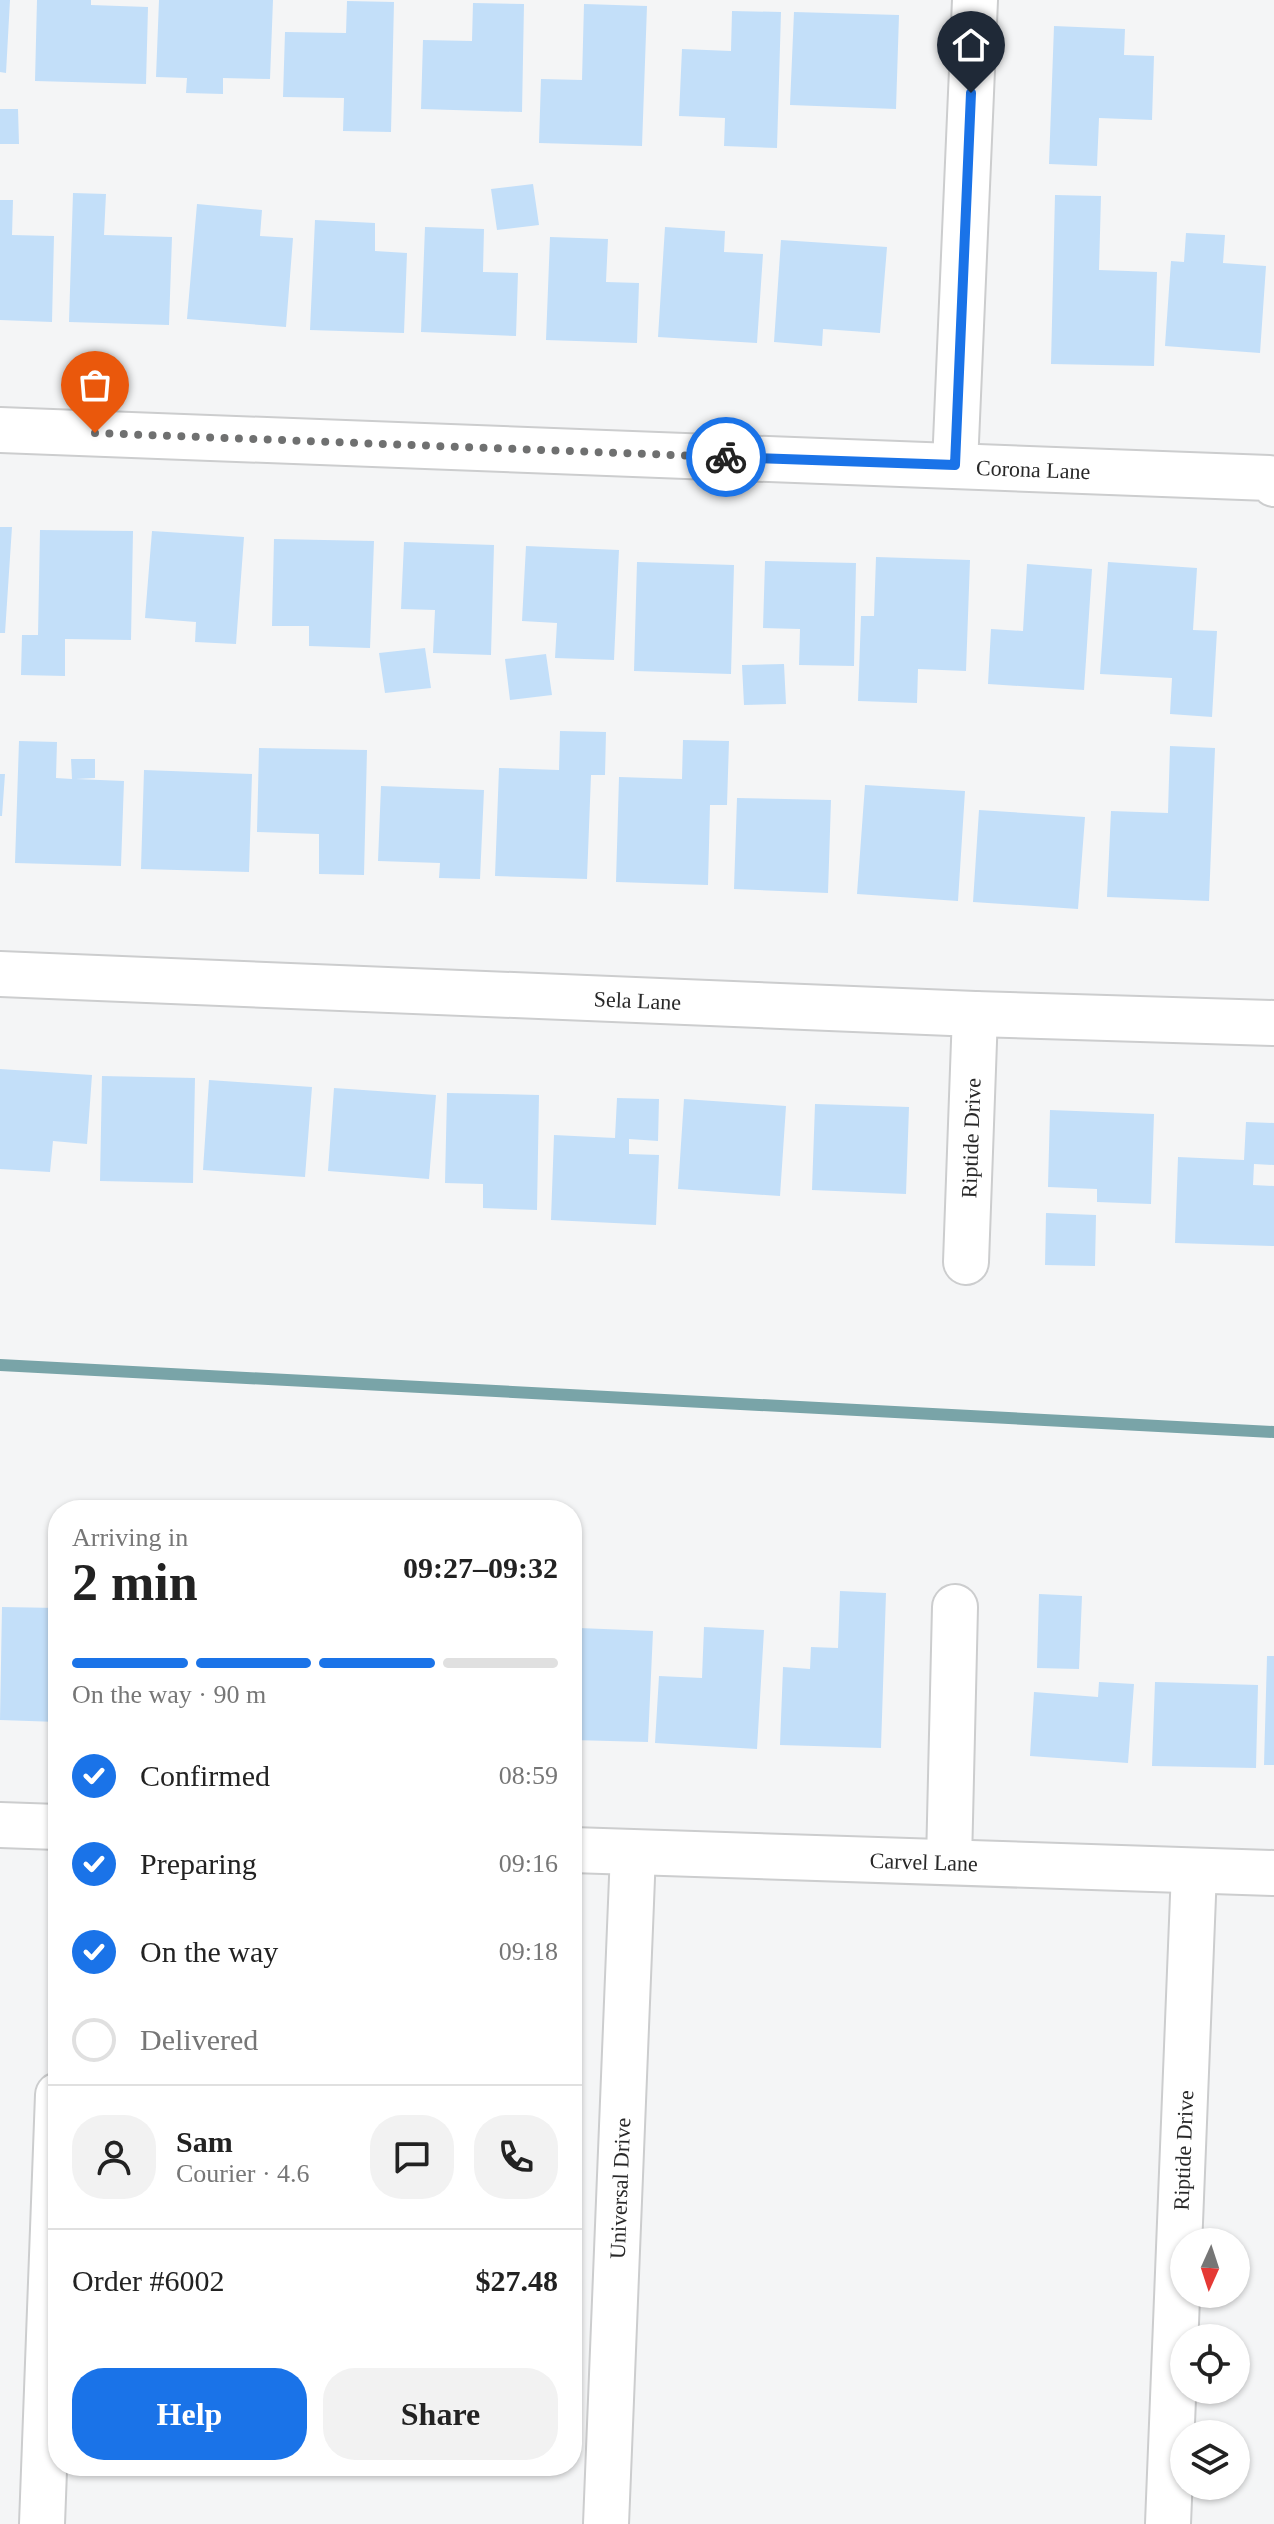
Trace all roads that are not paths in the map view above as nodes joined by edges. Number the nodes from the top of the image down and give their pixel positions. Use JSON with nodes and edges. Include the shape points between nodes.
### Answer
{"nodes":[{"id":1,"x":975,"y":0,"type":"edge"},
{"id":2,"x":0,"y":430,"type":"edge"},
{"id":3,"x":955,"y":465,"type":"junction"},
{"id":4,"x":1274,"y":484,"type":"edge"},
{"id":5,"x":0,"y":974,"type":"edge"},
{"id":6,"x":975,"y":1014,"type":"junction"},
{"id":7,"x":1274,"y":1023,"type":"edge"},
{"id":8,"x":966,"y":1262,"type":"dead end"},
{"id":9,"x":955,"y":1607,"type":"dead end"},
{"id":10,"x":0,"y":1825,"type":"edge"},
{"id":11,"x":48,"y":1827,"type":"edge"},
{"id":12,"x":582,"y":1850,"type":"edge"},
{"id":13,"x":633,"y":1853,"type":"junction"},
{"id":14,"x":949,"y":1862,"type":"junction"},
{"id":15,"x":1194,"y":1871,"type":"junction"},
{"id":16,"x":1274,"y":1873,"type":"edge"},
{"id":17,"x":48,"y":2363,"type":"edge"},
{"id":18,"x":42,"y":2524,"type":"edge"},
{"id":19,"x":606,"y":2524,"type":"edge"},
{"id":20,"x":1168,"y":2524,"type":"edge"}],
"edges":[{"from":1,"to":3,"type":"street"},
{"from":2,"to":3,"type":"street","name":"Corona Lane"},
{"from":3,"to":4,"type":"street","name":"Corona Lane","via":[[1269,478]]},
{"from":5,"to":6,"type":"street","name":"Sela Lane"},
{"from":6,"to":7,"type":"street","name":"Sela Lane"},
{"from":6,"to":8,"type":"street","name":"Riptide Drive"},
{"from":9,"to":14,"type":"street"},
{"from":10,"to":11,"type":"street"},
{"from":12,"to":13,"type":"street","name":"Carvel Lane"},
{"from":13,"to":14,"type":"street","name":"Carvel Lane"},
{"from":13,"to":19,"type":"street","name":"Universal Drive"},
{"from":14,"to":15,"type":"street","name":"Carvel Lane"},
{"from":15,"to":16,"type":"street","name":"Carvel Lane"},
{"from":15,"to":20,"type":"street","name":"Riptide Drive"},
{"from":17,"to":18,"type":"street"}]}
